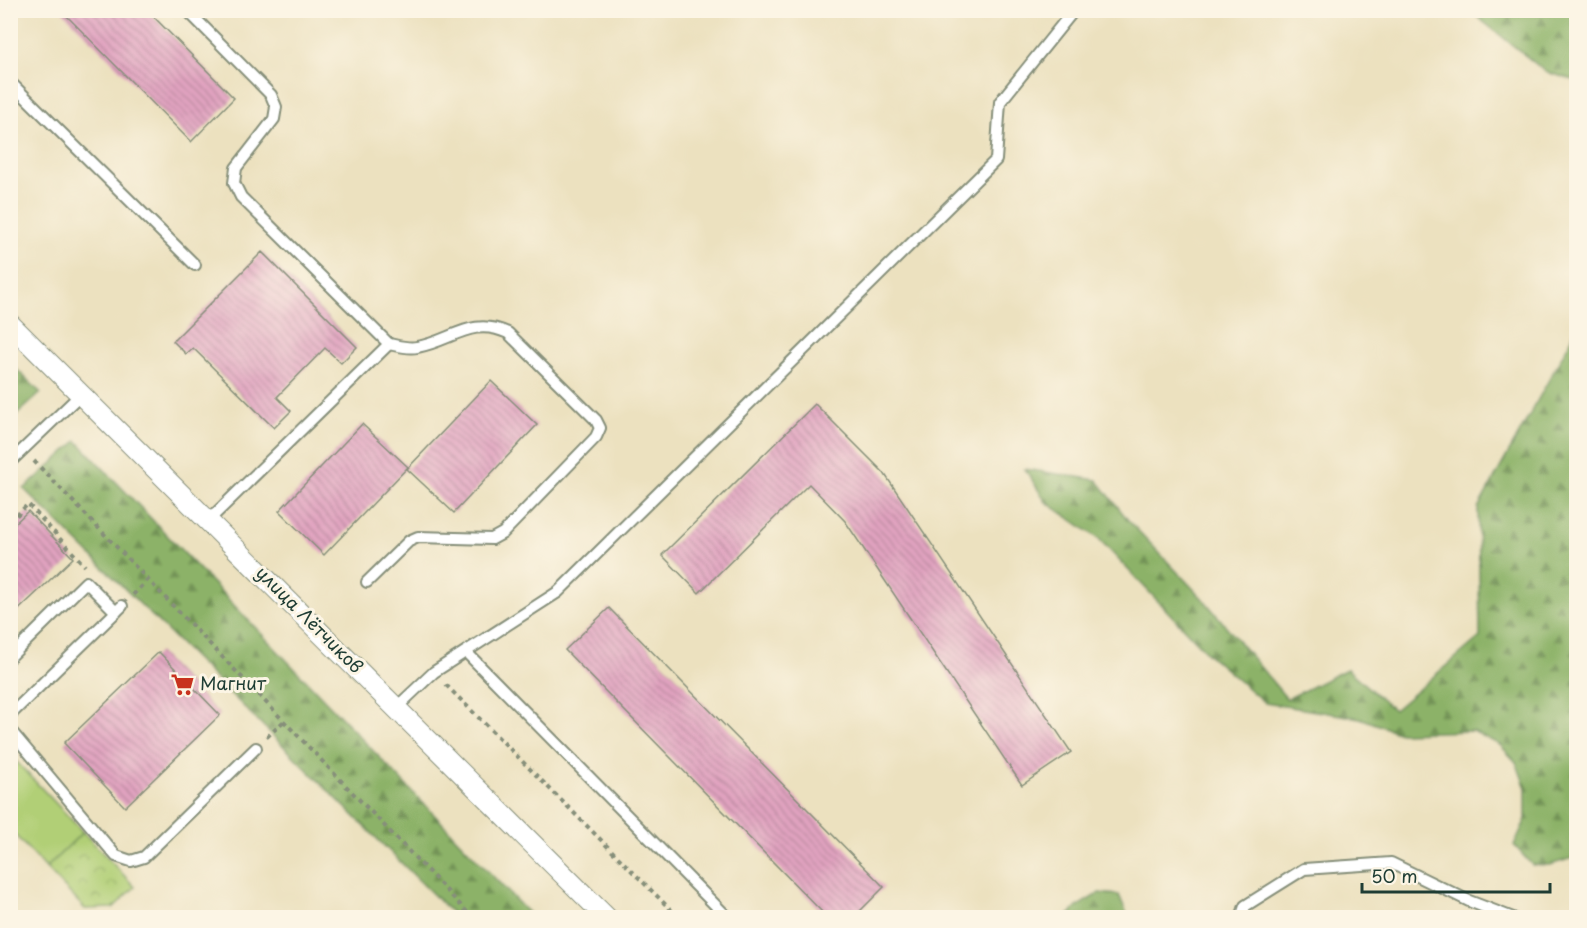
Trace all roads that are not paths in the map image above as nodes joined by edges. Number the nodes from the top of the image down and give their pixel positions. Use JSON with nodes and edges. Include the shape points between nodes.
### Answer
{"nodes":[{"id":1,"x":187,"y":10,"type":"edge"},
{"id":2,"x":1074,"y":10,"type":"edge"},
{"id":3,"x":10,"y":82,"type":"edge"},
{"id":4,"x":195,"y":265,"type":"dead end"},
{"id":5,"x":10,"y":324,"type":"edge"},
{"id":6,"x":389,"y":344,"type":"junction"},
{"id":7,"x":81,"y":394,"type":"junction"},
{"id":8,"x":10,"y":462,"type":"edge"},
{"id":9,"x":209,"y":520,"type":"junction"},
{"id":10,"x":367,"y":582,"type":"dead end"},
{"id":11,"x":466,"y":652,"type":"junction"},
{"id":12,"x":10,"y":657,"type":"edge"},
{"id":13,"x":397,"y":707,"type":"junction"},
{"id":14,"x":10,"y":715,"type":"edge"},
{"id":15,"x":10,"y":730,"type":"edge"},
{"id":16,"x":256,"y":748,"type":"dead end"},
{"id":17,"x":607,"y":918,"type":"edge"},
{"id":18,"x":728,"y":918,"type":"edge"},
{"id":19,"x":1241,"y":918,"type":"edge"},
{"id":20,"x":1513,"y":918,"type":"edge"}],
"edges":[{"from":1,"to":6,"type":"lane","via":[[271,95],[276,107],[274,119],[236,168],[234,183],[241,197]]},
{"from":2,"to":11,"type":"lane","via":[[1000,102],[996,160],[558,592]]},
{"from":3,"to":4,"type":"lane"},
{"from":5,"to":7,"type":"street","name":"улица Лётчиков"},
{"from":6,"to":9,"type":"lane"},
{"from":6,"to":10,"type":"lane","via":[[418,347],[480,326],[508,333],[600,428],[596,437],[503,533],[492,539],[418,537]]},
{"from":7,"to":8,"type":"lane"},
{"from":7,"to":9,"type":"street","name":"улица Лётчиков"},
{"from":9,"to":13,"type":"street","name":"улица Лётчиков"},
{"from":11,"to":13,"type":"lane","via":[[434,672]]},
{"from":11,"to":18,"type":"lane"},
{"from":12,"to":14,"type":"lane","via":[[86,582],[119,609]]},
{"from":13,"to":17,"type":"street","name":"улица Лётчиков"},
{"from":15,"to":16,"type":"lane","via":[[116,856],[130,861],[144,857]]},
{"from":19,"to":20,"type":"lane","via":[[1245,906],[1304,869],[1391,863]]}]}
